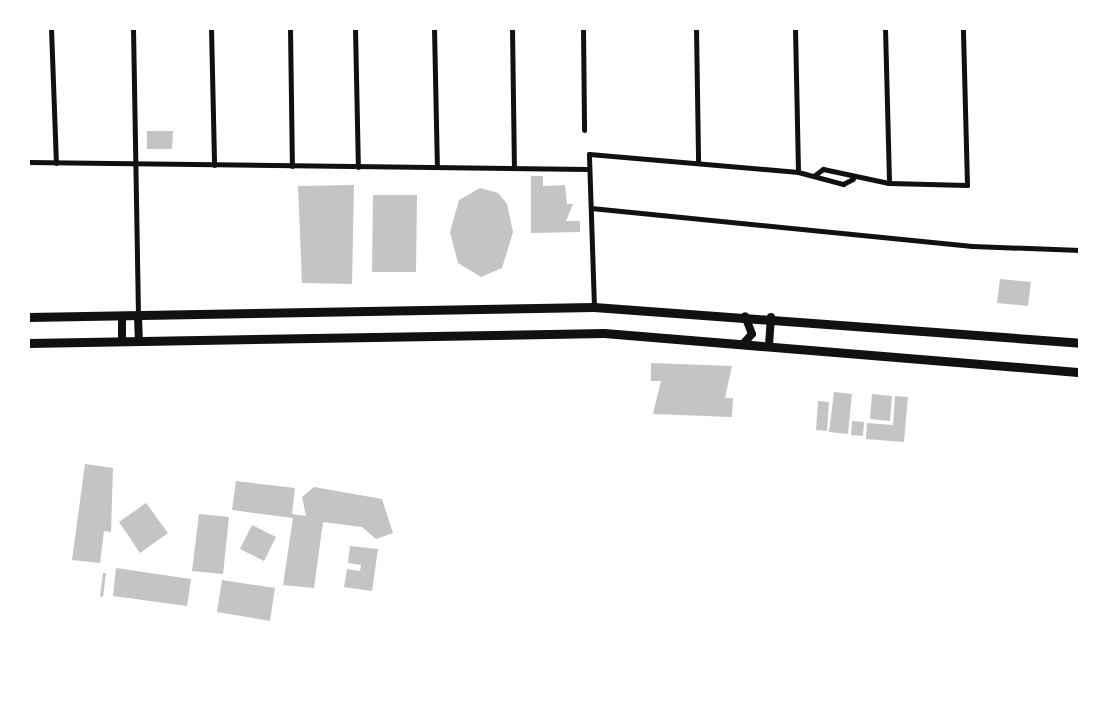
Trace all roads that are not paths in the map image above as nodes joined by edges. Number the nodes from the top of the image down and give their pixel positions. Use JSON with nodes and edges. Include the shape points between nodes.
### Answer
{"nodes":[{"id":1,"x":51,"y":28,"type":"edge"},
{"id":2,"x":133,"y":28,"type":"edge"},
{"id":3,"x":211,"y":28,"type":"edge"},
{"id":4,"x":290,"y":28,"type":"edge"},
{"id":5,"x":355,"y":28,"type":"edge"},
{"id":6,"x":434,"y":28,"type":"edge"},
{"id":7,"x":512,"y":28,"type":"edge"},
{"id":8,"x":583,"y":28,"type":"edge"},
{"id":9,"x":695,"y":28,"type":"edge"},
{"id":10,"x":795,"y":28,"type":"edge"},
{"id":11,"x":885,"y":28,"type":"edge"},
{"id":12,"x":963,"y":28,"type":"edge"},
{"id":13,"x":584,"y":130,"type":"dead end"},
{"id":14,"x":698,"y":161,"type":"junction"},
{"id":15,"x":28,"y":162,"type":"edge"},
{"id":16,"x":56,"y":163,"type":"junction"},
{"id":17,"x":134,"y":163,"type":"junction"},
{"id":18,"x":214,"y":164,"type":"junction"},
{"id":19,"x":292,"y":166,"type":"junction"},
{"id":20,"x":358,"y":167,"type":"junction"},
{"id":21,"x":438,"y":167,"type":"junction"},
{"id":22,"x":514,"y":168,"type":"junction"},
{"id":23,"x":588,"y":169,"type":"junction"},
{"id":24,"x":798,"y":172,"type":"junction"},
{"id":25,"x":815,"y":175,"type":"junction"},
{"id":26,"x":853,"y":178,"type":"junction"},
{"id":27,"x":889,"y":183,"type":"junction"},
{"id":28,"x":591,"y":208,"type":"junction"},
{"id":29,"x":1080,"y":250,"type":"edge"},
{"id":30,"x":594,"y":307,"type":"junction"},
{"id":31,"x":745,"y":316,"type":"junction"},
{"id":32,"x":28,"y":317,"type":"edge"},
{"id":33,"x":122,"y":317,"type":"junction"},
{"id":34,"x":138,"y":317,"type":"junction"},
{"id":35,"x":771,"y":317,"type":"junction"},
{"id":36,"x":122,"y":342,"type":"junction"},
{"id":37,"x":139,"y":342,"type":"junction"},
{"id":38,"x":28,"y":343,"type":"edge"},
{"id":39,"x":1080,"y":343,"type":"edge"},
{"id":40,"x":743,"y":344,"type":"junction"},
{"id":41,"x":769,"y":345,"type":"junction"},
{"id":42,"x":1080,"y":372,"type":"edge"}],
"edges":[{"from":1,"to":16,"type":"street"},
{"from":2,"to":17,"type":"street"},
{"from":3,"to":18,"type":"street"},
{"from":4,"to":19,"type":"street"},
{"from":5,"to":20,"type":"street"},
{"from":6,"to":21,"type":"street"},
{"from":7,"to":22,"type":"street"},
{"from":8,"to":13,"type":"street"},
{"from":9,"to":14,"type":"street"},
{"from":10,"to":24,"type":"street"},
{"from":11,"to":27,"type":"street"},
{"from":12,"to":27,"type":"street","via":[[967,186]]},
{"from":14,"to":23,"type":"street","via":[[592,153]]},
{"from":14,"to":24,"type":"street"},
{"from":15,"to":16,"type":"street"},
{"from":16,"to":17,"type":"street"},
{"from":17,"to":18,"type":"street"},
{"from":17,"to":34,"type":"street"},
{"from":18,"to":19,"type":"street"},
{"from":19,"to":20,"type":"street"},
{"from":20,"to":21,"type":"street"},
{"from":21,"to":22,"type":"street"},
{"from":22,"to":23,"type":"street"},
{"from":23,"to":28,"type":"street"},
{"from":24,"to":25,"type":"street"},
{"from":25,"to":26,"type":"street","via":[[843,184]]},
{"from":25,"to":26,"type":"street","via":[[823,169]]},
{"from":26,"to":27,"type":"street"},
{"from":28,"to":29,"type":"street","via":[[972,246]]},
{"from":28,"to":30,"type":"street"},
{"from":30,"to":31,"type":"main road"},
{"from":30,"to":34,"type":"main road"},
{"from":31,"to":35,"type":"main road"},
{"from":31,"to":40,"type":"main road","via":[[752,334]]},
{"from":32,"to":33,"type":"main road"},
{"from":33,"to":34,"type":"main road"},
{"from":33,"to":36,"type":"main road"},
{"from":34,"to":37,"type":"main road"},
{"from":35,"to":39,"type":"main road"},
{"from":35,"to":41,"type":"main road"},
{"from":36,"to":37,"type":"main road"},
{"from":36,"to":38,"type":"main road"},
{"from":37,"to":40,"type":"main road","via":[[604,333]]},
{"from":40,"to":41,"type":"main road"},
{"from":41,"to":42,"type":"main road"}]}
